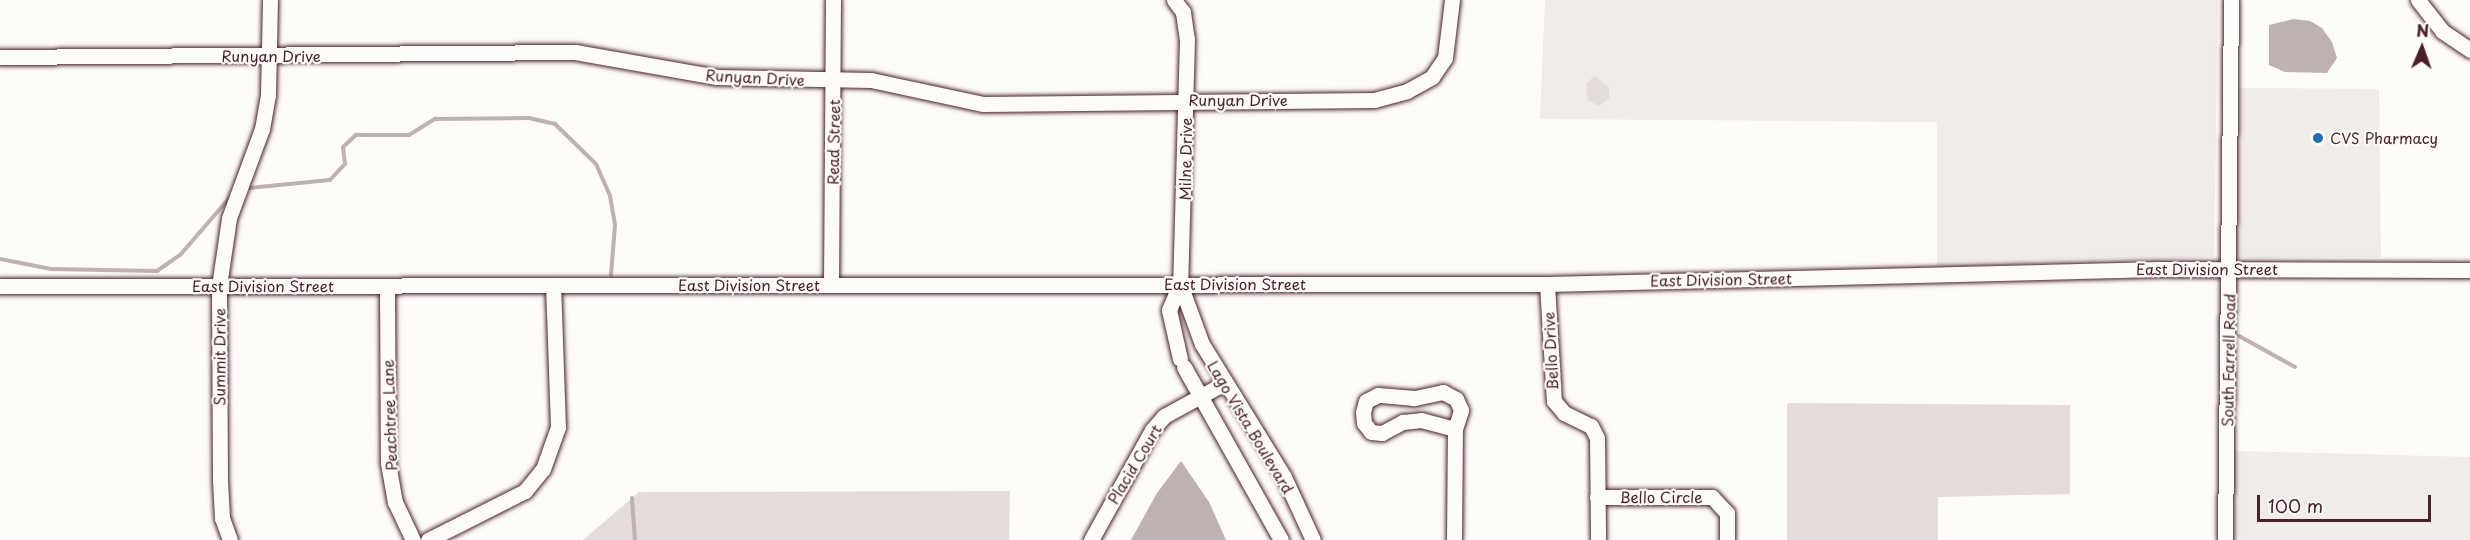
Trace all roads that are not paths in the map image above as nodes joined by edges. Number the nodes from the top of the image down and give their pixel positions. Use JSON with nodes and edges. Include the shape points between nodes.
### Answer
{"nodes":[{"id":1,"x":270,"y":0,"type":"edge"},
{"id":2,"x":832,"y":0,"type":"edge"},
{"id":3,"x":1174,"y":0,"type":"edge"},
{"id":4,"x":1452,"y":0,"type":"edge"},
{"id":5,"x":2231,"y":0,"type":"edge"},
{"id":6,"x":2418,"y":0,"type":"edge"},
{"id":7,"x":2470,"y":50,"type":"edge"},
{"id":8,"x":270,"y":56,"type":"junction"},
{"id":9,"x":0,"y":57,"type":"edge"},
{"id":10,"x":834,"y":80,"type":"junction"},
{"id":11,"x":1186,"y":100,"type":"junction"},
{"id":12,"x":2230,"y":268,"type":"junction"},
{"id":13,"x":2470,"y":270,"type":"edge"},
{"id":14,"x":1180,"y":284,"type":"junction"},
{"id":15,"x":1547,"y":284,"type":"junction"},
{"id":16,"x":387,"y":285,"type":"junction"},
{"id":17,"x":554,"y":285,"type":"junction"},
{"id":18,"x":831,"y":285,"type":"junction"},
{"id":19,"x":0,"y":286,"type":"edge"},
{"id":20,"x":219,"y":286,"type":"junction"},
{"id":21,"x":1196,"y":328,"type":"junction"},
{"id":22,"x":1173,"y":333,"type":"junction"},
{"id":23,"x":1223,"y":384,"type":"junction"},
{"id":24,"x":1199,"y":396,"type":"junction"},
{"id":25,"x":1455,"y":429,"type":"junction"},
{"id":26,"x":1597,"y":497,"type":"junction"},
{"id":27,"x":230,"y":540,"type":"edge"},
{"id":28,"x":413,"y":540,"type":"edge"},
{"id":29,"x":428,"y":540,"type":"edge"},
{"id":30,"x":1091,"y":540,"type":"edge"},
{"id":31,"x":1281,"y":540,"type":"edge"},
{"id":32,"x":1313,"y":540,"type":"edge"},
{"id":33,"x":1454,"y":540,"type":"edge"},
{"id":34,"x":1598,"y":540,"type":"edge"},
{"id":35,"x":1727,"y":540,"type":"edge"},
{"id":36,"x":2225,"y":540,"type":"edge"}],
"edges":[{"from":1,"to":8,"type":"street","name":"Summit Drive"},
{"from":2,"to":10,"type":"street","name":"Read Street"},
{"from":3,"to":11,"type":"street","name":"Milne Drive","via":[[1183,12]]},
{"from":4,"to":11,"type":"street","name":"Runyan Drive","via":[[1444,58],[1431,77],[1407,92],[1374,100]]},
{"from":5,"to":12,"type":"street","name":"South Farrell Road"},
{"from":6,"to":7,"type":"street","via":[[2442,31]]},
{"from":8,"to":9,"type":"street","name":"Runyan Drive"},
{"from":8,"to":10,"type":"street","name":"Runyan Drive","via":[[575,52],[717,78]]},
{"from":8,"to":20,"type":"street","name":"Summit Drive","via":[[262,129],[229,218]]},
{"from":10,"to":11,"type":"street","name":"Runyan Drive","via":[[900,84],[983,104]]},
{"from":10,"to":18,"type":"street","name":"Read Street"},
{"from":11,"to":14,"type":"street","name":"Milne Drive"},
{"from":12,"to":13,"type":"street","name":"East Division Street"},
{"from":12,"to":15,"type":"street","name":"East Division Street"},
{"from":12,"to":36,"type":"street","name":"South Farrell Road"},
{"from":14,"to":15,"type":"street","name":"East Division Street"},
{"from":14,"to":18,"type":"street","name":"East Division Street"},
{"from":14,"to":21,"type":"street","name":"Lago Vista Boulevard"},
{"from":14,"to":22,"type":"street","name":"Lago Vista Boulevard","via":[[1169,310]]},
{"from":15,"to":26,"type":"street","name":"Bello Drive","via":[[1554,401],[1564,413],[1591,426],[1597,438]]},
{"from":16,"to":17,"type":"street","name":"East Division Street"},
{"from":16,"to":20,"type":"street","name":"East Division Street"},
{"from":16,"to":28,"type":"street","name":"Peachtree Lane","via":[[388,463],[395,502]]},
{"from":17,"to":18,"type":"street","name":"East Division Street"},
{"from":17,"to":29,"type":"street","via":[[558,427],[543,469],[525,491]]},
{"from":19,"to":20,"type":"street","name":"East Division Street"},
{"from":20,"to":27,"type":"street","name":"Summit Drive","via":[[220,481],[222,518]]},
{"from":21,"to":22,"type":"street"},
{"from":21,"to":23,"type":"street","name":"Lago Vista Boulevard"},
{"from":22,"to":24,"type":"street","name":"Lago Vista Boulevard","via":[[1182,363]]},
{"from":23,"to":24,"type":"street","name":"Placid Court"},
{"from":23,"to":32,"type":"street","name":"Lago Vista Boulevard","via":[[1284,477]]},
{"from":24,"to":30,"type":"street","name":"Placid Court","via":[[1164,416],[1152,430]]},
{"from":24,"to":31,"type":"street","name":"Lago Vista Boulevard"},
{"from":25,"to":25,"type":"street","via":[[1461,410],[1456,399],[1443,392],[1414,398],[1378,395],[1366,401],[1363,412],[1364,423],[1371,432],[1382,433],[1403,422],[1421,420]]},
{"from":25,"to":33,"type":"street"},
{"from":26,"to":34,"type":"street","name":"Bello Drive"},
{"from":26,"to":35,"type":"street","name":"Bello Circle","via":[[1712,497],[1727,513]]}]}
